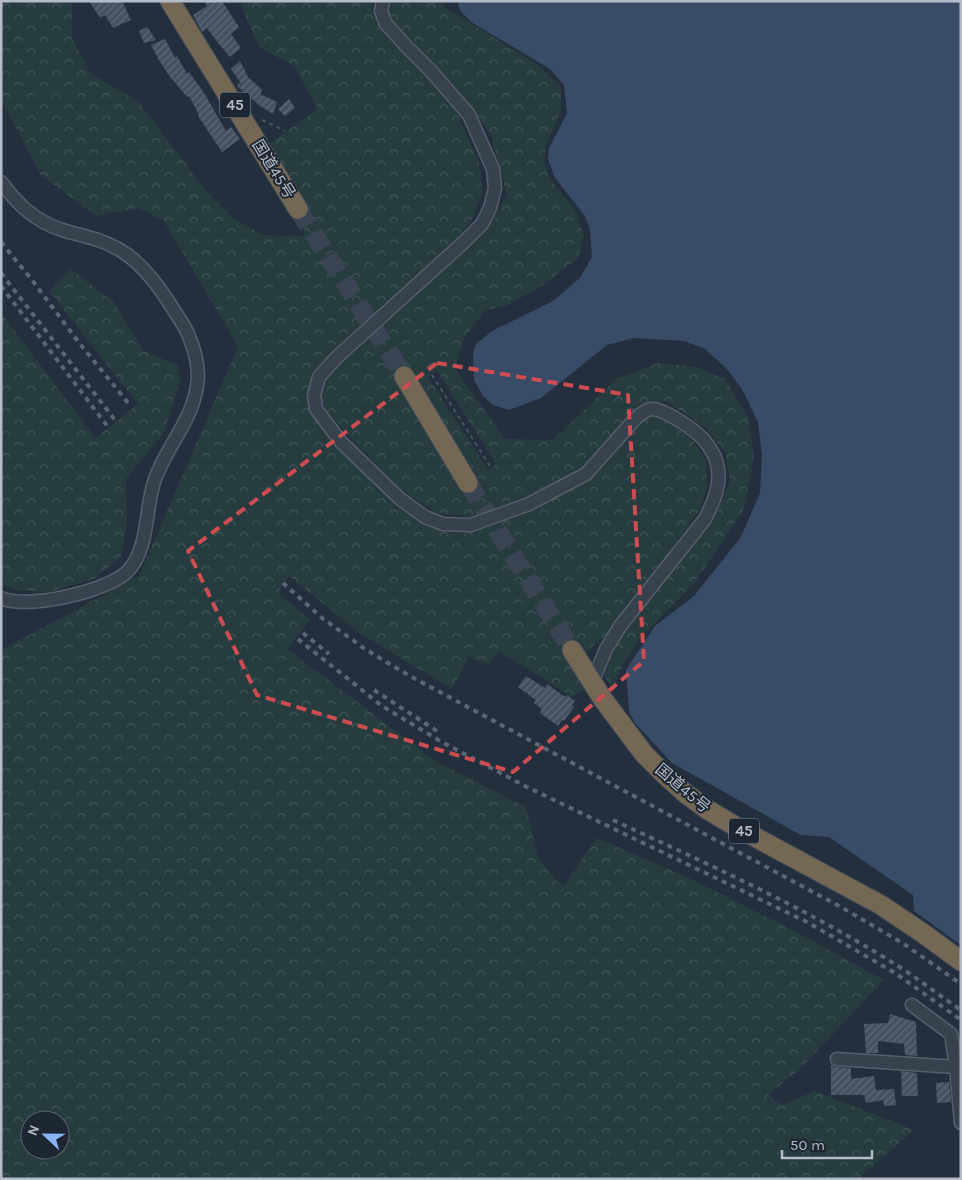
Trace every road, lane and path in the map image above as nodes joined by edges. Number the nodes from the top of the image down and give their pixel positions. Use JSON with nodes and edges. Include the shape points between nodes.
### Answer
{"nodes":[{"id":1,"x":170,"y":1,"type":"edge"},
{"id":2,"x":384,"y":1,"type":"edge"},
{"id":3,"x":1,"y":182,"type":"edge"},
{"id":4,"x":298,"y":209,"type":"tunnel mouth"},
{"id":5,"x":432,"y":375,"type":"dead end"},
{"id":6,"x":404,"y":376,"type":"tunnel mouth"},
{"id":7,"x":490,"y":466,"type":"dead end"},
{"id":8,"x":468,"y":483,"type":"tunnel mouth"},
{"id":9,"x":1,"y":598,"type":"edge"},
{"id":10,"x":572,"y":650,"type":"tunnel mouth"},
{"id":11,"x":592,"y":683,"type":"junction"},
{"id":12,"x":961,"y":961,"type":"edge"},
{"id":13,"x":912,"y":1005,"type":"dead end"},
{"id":14,"x":837,"y":1059,"type":"dead end"},
{"id":15,"x":956,"y":1067,"type":"junction"},
{"id":16,"x":961,"y":1123,"type":"edge"}],
"edges":[{"from":1,"to":4,"type":"highway","name":"国道45号","number":"45"},
{"from":2,"to":11,"type":"street","via":[[381,11],[386,24],[470,115],[493,169],[495,188],[482,224],[342,352],[320,377],[314,395],[316,409],[341,442],[399,498],[425,517],[443,524],[471,525],[529,504],[586,474],[635,419],[652,409],[678,419],[703,439],[716,459],[719,481],[715,500],[705,520],[621,625],[606,649]]},
{"from":3,"to":9,"type":"street","via":[[34,217],[61,230],[104,242],[120,250],[147,273],[188,333],[198,369],[194,402],[154,480],[140,550],[128,571],[111,583],[64,597],[28,602]]},
{"from":5,"to":7,"type":"path"},
{"from":6,"to":8,"type":"highway"},
{"from":10,"to":11,"type":"highway","name":"国道45号","number":"45"},
{"from":11,"to":12,"type":"highway","name":"国道45号","number":"45","via":[[644,754],[693,799],[740,829],[881,905]]},
{"from":13,"to":15,"type":"street","via":[[951,1034]]},
{"from":14,"to":15,"type":"street"},
{"from":15,"to":16,"type":"street"}]}
